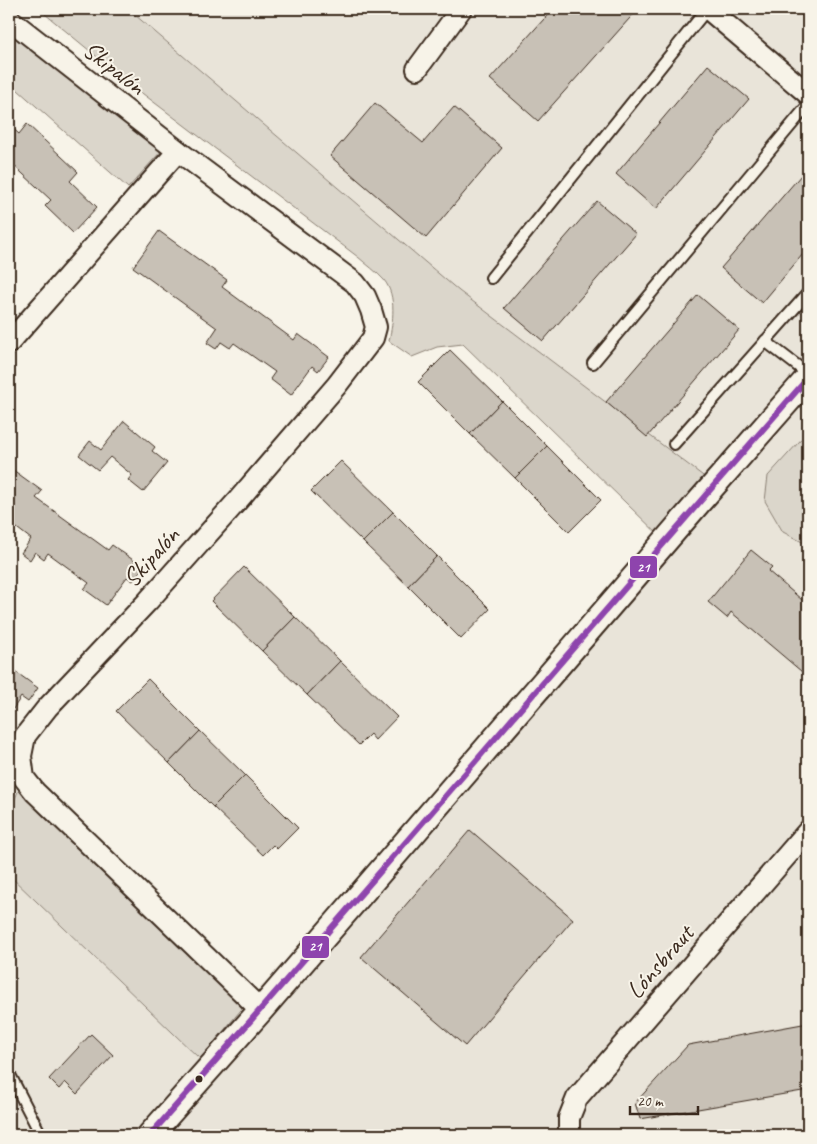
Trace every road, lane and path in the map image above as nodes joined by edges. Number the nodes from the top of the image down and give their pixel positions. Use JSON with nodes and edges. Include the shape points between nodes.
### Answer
{"nodes":[{"id":1,"x":461,"y":9,"type":"edge"},
{"id":2,"x":707,"y":9,"type":"edge"},
{"id":3,"x":12,"y":27,"type":"edge"},
{"id":4,"x":416,"y":68,"type":"dead end"},
{"id":5,"x":808,"y":94,"type":"edge"},
{"id":6,"x":808,"y":105,"type":"edge"},
{"id":7,"x":178,"y":151,"type":"junction"},
{"id":8,"x":491,"y":278,"type":"dead end"},
{"id":9,"x":808,"y":293,"type":"edge"},
{"id":10,"x":765,"y":341,"type":"junction"},
{"id":11,"x":9,"y":343,"type":"edge"},
{"id":12,"x":592,"y":363,"type":"dead end"},
{"id":13,"x":808,"y":376,"type":"edge"},
{"id":14,"x":674,"y":444,"type":"dead end"},
{"id":15,"x":808,"y":831,"type":"edge"},
{"id":16,"x":261,"y":1010,"type":"junction"},
{"id":17,"x":9,"y":1073,"type":"edge"},
{"id":18,"x":41,"y":1135,"type":"edge"},
{"id":19,"x":150,"y":1135,"type":"edge"},
{"id":20,"x":569,"y":1135,"type":"edge"}],
"edges":[{"from":1,"to":4,"type":"street"},
{"from":2,"to":5,"type":"street"},
{"from":2,"to":8,"type":"lane"},
{"from":3,"to":7,"type":"street","name":"Skipalón"},
{"from":6,"to":12,"type":"lane"},
{"from":7,"to":11,"type":"street"},
{"from":7,"to":16,"type":"street","name":"Skipalón","via":[[355,283],[372,310],[376,327],[373,338],[289,441],[47,708],[25,736],[21,756],[24,778],[34,792]]},
{"from":9,"to":10,"type":"lane"},
{"from":10,"to":13,"type":"lane"},
{"from":10,"to":14,"type":"lane"},
{"from":13,"to":16,"type":"street"},
{"from":15,"to":20,"type":"street","name":"Lónsbraut","via":[[577,1098],[569,1118]]},
{"from":16,"to":19,"type":"street"},
{"from":17,"to":18,"type":"lane"}]}
